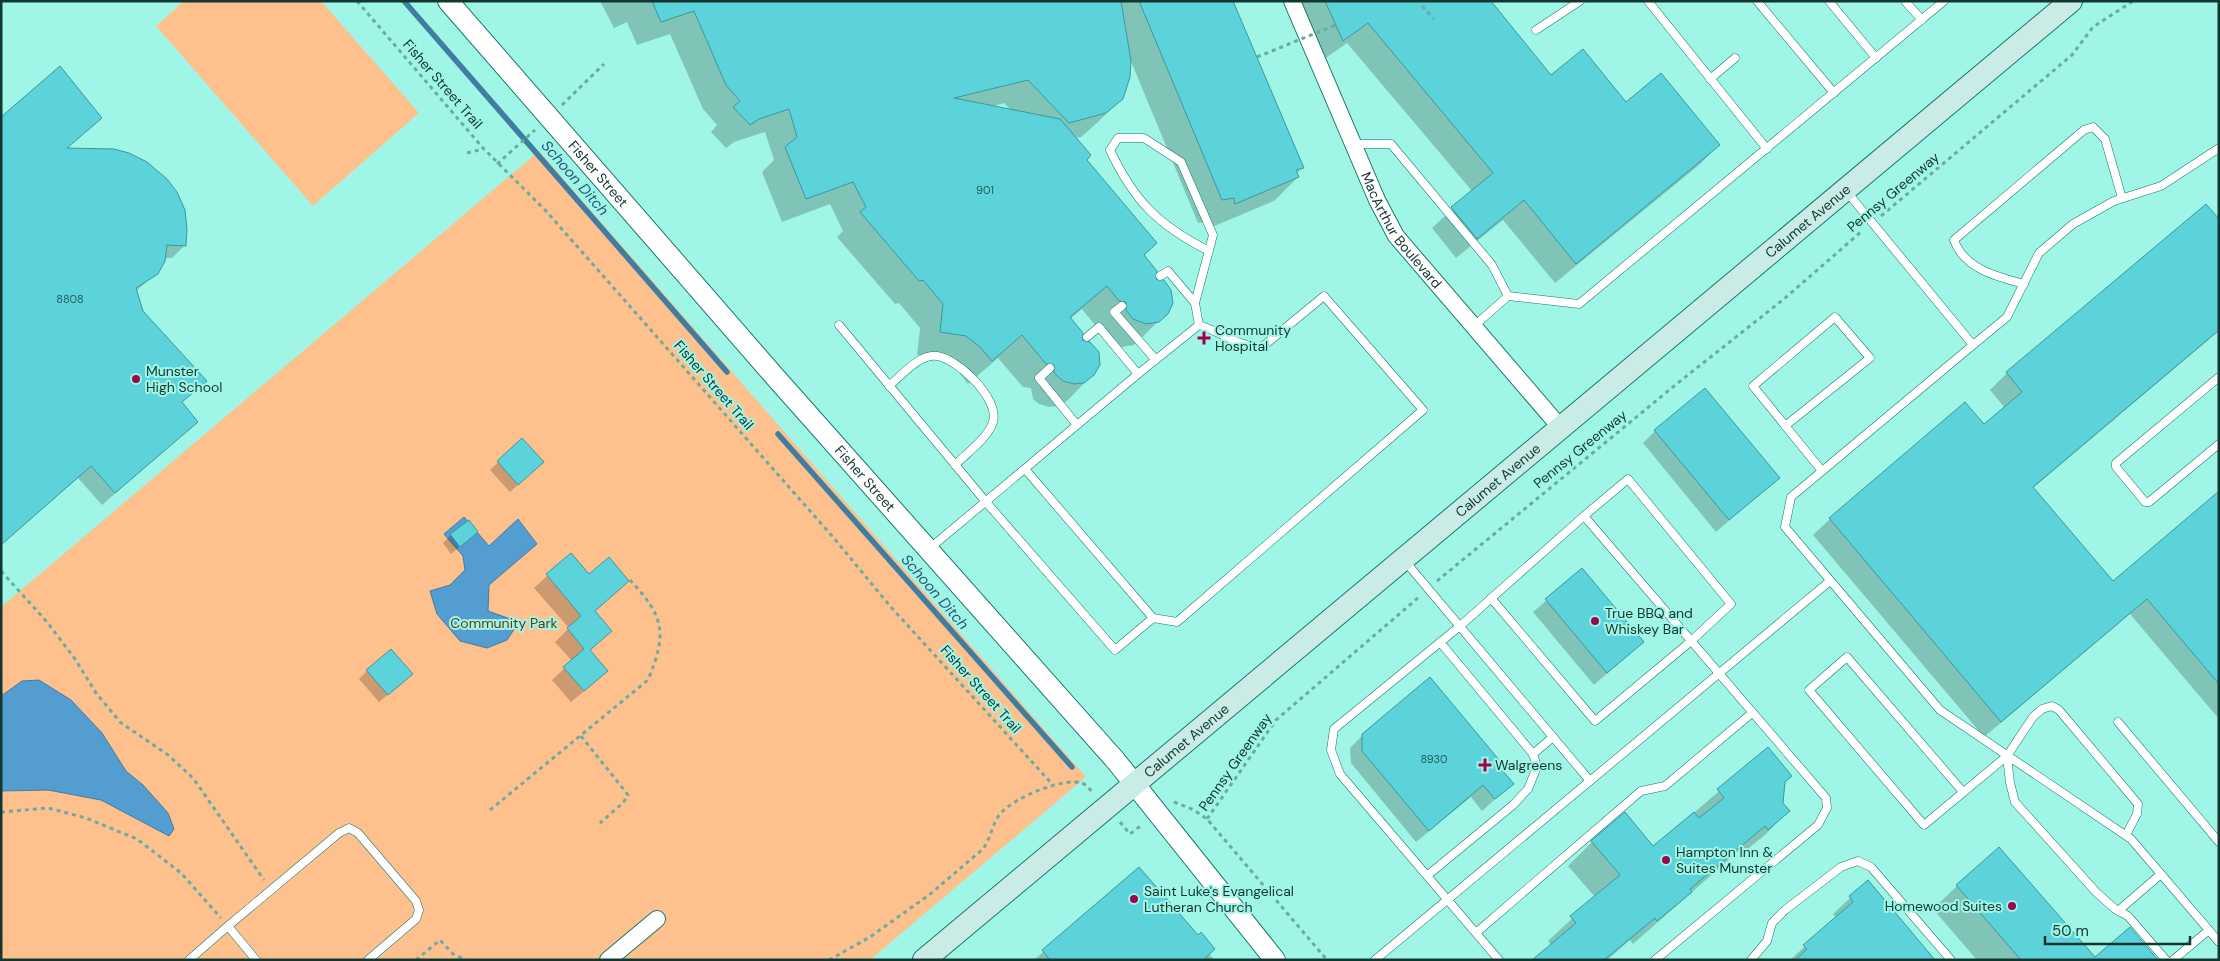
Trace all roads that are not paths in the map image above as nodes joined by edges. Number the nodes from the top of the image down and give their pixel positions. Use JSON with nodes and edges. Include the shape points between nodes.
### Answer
{"nodes":[{"id":1,"x":448,"y":1,"type":"edge"},
{"id":2,"x":1292,"y":1,"type":"edge"},
{"id":3,"x":1580,"y":1,"type":"edge"},
{"id":4,"x":1648,"y":1,"type":"edge"},
{"id":5,"x":1757,"y":1,"type":"edge"},
{"id":6,"x":1829,"y":1,"type":"edge"},
{"id":7,"x":1905,"y":1,"type":"edge"},
{"id":8,"x":1944,"y":1,"type":"edge"},
{"id":9,"x":2071,"y":1,"type":"edge"},
{"id":10,"x":1922,"y":20,"type":"junction"},
{"id":11,"x":1536,"y":30,"type":"dead end"},
{"id":12,"x":1735,"y":58,"type":"dead end"},
{"id":13,"x":1876,"y":58,"type":"junction"},
{"id":14,"x":1710,"y":79,"type":"junction"},
{"id":15,"x":1834,"y":93,"type":"junction"},
{"id":16,"x":1353,"y":144,"type":"junction"},
{"id":17,"x":2219,"y":148,"type":"edge"},
{"id":18,"x":1767,"y":149,"type":"junction"},
{"id":19,"x":1845,"y":189,"type":"junction"},
{"id":20,"x":2122,"y":198,"type":"junction"},
{"id":21,"x":1210,"y":251,"type":"junction"},
{"id":22,"x":1160,"y":276,"type":"dead end"},
{"id":23,"x":2024,"y":284,"type":"junction"},
{"id":24,"x":1508,"y":296,"type":"junction"},
{"id":25,"x":1195,"y":303,"type":"junction"},
{"id":26,"x":1122,"y":306,"type":"dead end"},
{"id":27,"x":839,"y":324,"type":"dead end"},
{"id":28,"x":1200,"y":325,"type":"junction"},
{"id":29,"x":1473,"y":327,"type":"junction"},
{"id":30,"x":1086,"y":337,"type":"dead end"},
{"id":31,"x":1973,"y":345,"type":"junction"},
{"id":32,"x":1156,"y":359,"type":"junction"},
{"id":33,"x":1050,"y":368,"type":"dead end"},
{"id":34,"x":1138,"y":374,"type":"junction"},
{"id":35,"x":2219,"y":377,"type":"edge"},
{"id":36,"x":889,"y":386,"type":"junction"},
{"id":37,"x":1077,"y":425,"type":"junction"},
{"id":38,"x":1786,"y":426,"type":"junction"},
{"id":39,"x":1560,"y":427,"type":"junction"},
{"id":40,"x":2219,"y":444,"type":"edge"},
{"id":41,"x":955,"y":465,"type":"junction"},
{"id":42,"x":1025,"y":469,"type":"junction"},
{"id":43,"x":1822,"y":472,"type":"junction"},
{"id":44,"x":986,"y":502,"type":"junction"},
{"id":45,"x":1584,"y":516,"type":"junction"},
{"id":46,"x":929,"y":549,"type":"junction"},
{"id":47,"x":1403,"y":558,"type":"junction"},
{"id":48,"x":1830,"y":581,"type":"junction"},
{"id":49,"x":1491,"y":598,"type":"junction"},
{"id":50,"x":1153,"y":618,"type":"junction"},
{"id":51,"x":1460,"y":626,"type":"junction"},
{"id":52,"x":1440,"y":642,"type":"junction"},
{"id":53,"x":1690,"y":642,"type":"junction"},
{"id":54,"x":1718,"y":674,"type":"junction"},
{"id":55,"x":1752,"y":713,"type":"junction"},
{"id":56,"x":2118,"y":722,"type":"dead end"},
{"id":57,"x":1553,"y":737,"type":"junction"},
{"id":58,"x":1533,"y":754,"type":"junction"},
{"id":59,"x":2007,"y":756,"type":"junction"},
{"id":60,"x":1590,"y":781,"type":"junction"},
{"id":61,"x":1135,"y":785,"type":"junction"},
{"id":62,"x":1963,"y":792,"type":"junction"},
{"id":63,"x":2126,"y":836,"type":"junction"},
{"id":64,"x":2219,"y":842,"type":"edge"},
{"id":65,"x":1428,"y":874,"type":"junction"},
{"id":66,"x":2161,"y":874,"type":"junction"},
{"id":67,"x":1448,"y":898,"type":"junction"},
{"id":68,"x":2118,"y":911,"type":"junction"},
{"id":69,"x":657,"y":919,"type":"dead end"},
{"id":70,"x":228,"y":926,"type":"junction"},
{"id":71,"x":2209,"y":930,"type":"junction"},
{"id":72,"x":1476,"y":932,"type":"junction"},
{"id":73,"x":2219,"y":942,"type":"edge"},
{"id":74,"x":612,"y":959,"type":"edge"},
{"id":75,"x":189,"y":960,"type":"edge"},
{"id":76,"x":256,"y":960,"type":"edge"},
{"id":77,"x":368,"y":960,"type":"edge"},
{"id":78,"x":924,"y":960,"type":"edge"},
{"id":79,"x":1275,"y":960,"type":"edge"},
{"id":80,"x":1375,"y":960,"type":"edge"},
{"id":81,"x":1499,"y":960,"type":"edge"},
{"id":82,"x":1655,"y":960,"type":"edge"},
{"id":83,"x":1750,"y":960,"type":"edge"},
{"id":84,"x":1951,"y":960,"type":"edge"},
{"id":85,"x":2166,"y":960,"type":"edge"},
{"id":86,"x":2173,"y":960,"type":"edge"}],
"edges":[{"from":1,"to":46,"type":"street","name":"Fisher Street"},
{"from":2,"to":16,"type":"street","name":"MacArthur Boulevard"},
{"from":3,"to":11,"type":"lane"},
{"from":4,"to":14,"type":"lane"},
{"from":5,"to":15,"type":"lane"},
{"from":6,"to":13,"type":"lane"},
{"from":7,"to":10,"type":"lane"},
{"from":8,"to":10,"type":"lane"},
{"from":9,"to":19,"type":"main road","name":"Calumet Avenue"},
{"from":10,"to":13,"type":"lane"},
{"from":12,"to":14,"type":"lane"},
{"from":13,"to":15,"type":"lane"},
{"from":14,"to":18,"type":"lane"},
{"from":15,"to":18,"type":"lane"},
{"from":16,"to":24,"type":"lane","via":[[1392,144],[1492,265]]},
{"from":16,"to":29,"type":"street","name":"MacArthur Boulevard","via":[[1396,236]]},
{"from":17,"to":20,"type":"lane","via":[[2161,186]]},
{"from":18,"to":24,"type":"lane","via":[[1579,304]]},
{"from":19,"to":31,"type":"lane"},
{"from":19,"to":39,"type":"main road","name":"Calumet Avenue"},
{"from":20,"to":23,"type":"lane","via":[[2073,224],[2039,253]]},
{"from":20,"to":23,"type":"lane","via":[[2105,139],[2093,127],[2084,130],[1954,240],[1956,248],[1969,262],[1992,275]]},
{"from":21,"to":21,"type":"lane","via":[[1213,236],[1181,162],[1144,138],[1118,138],[1110,150],[1124,180],[1158,221]]},
{"from":21,"to":25,"type":"lane"},
{"from":22,"to":25,"type":"lane","via":[[1168,272]]},
{"from":23,"to":31,"type":"lane","via":[[2007,317]]},
{"from":24,"to":29,"type":"lane"},
{"from":25,"to":28,"type":"lane"},
{"from":26,"to":32,"type":"lane","via":[[1114,312]]},
{"from":27,"to":36,"type":"lane"},
{"from":28,"to":32,"type":"lane"},
{"from":28,"to":50,"type":"lane","via":[[1245,347],[1261,348],[1324,296],[1423,410],[1176,622]]},
{"from":29,"to":39,"type":"street","name":"MacArthur Boulevard"},
{"from":30,"to":34,"type":"lane","via":[[1099,327]]},
{"from":31,"to":43,"type":"lane"},
{"from":32,"to":34,"type":"lane"},
{"from":33,"to":37,"type":"lane","via":[[1039,378]]},
{"from":34,"to":37,"type":"lane"},
{"from":35,"to":40,"type":"lane","via":[[2116,463],[2116,467],[2149,502]]},
{"from":36,"to":41,"type":"lane"},
{"from":36,"to":41,"type":"lane","via":[[920,360],[937,356],[956,363],[982,388],[992,408],[994,421]]},
{"from":37,"to":42,"type":"lane"},
{"from":38,"to":38,"type":"lane","via":[[1753,386],[1836,316],[1870,358]]},
{"from":38,"to":43,"type":"lane"},
{"from":39,"to":47,"type":"main road","name":"Calumet Avenue"},
{"from":41,"to":44,"type":"lane"},
{"from":42,"to":44,"type":"lane"},
{"from":42,"to":50,"type":"lane"},
{"from":43,"to":48,"type":"lane","via":[[1791,498],[1785,526]]},
{"from":44,"to":46,"type":"lane"},
{"from":44,"to":50,"type":"lane","via":[[1115,650]]},
{"from":45,"to":49,"type":"lane"},
{"from":45,"to":53,"type":"lane"},
{"from":45,"to":53,"type":"lane","via":[[1628,479],[1731,604]]},
{"from":46,"to":61,"type":"street","name":"Fisher Street"},
{"from":47,"to":51,"type":"lane"},
{"from":47,"to":61,"type":"main road","name":"Calumet Avenue"},
{"from":48,"to":54,"type":"lane"},
{"from":48,"to":59,"type":"lane","via":[[1940,710]]},
{"from":49,"to":51,"type":"lane"},
{"from":49,"to":53,"type":"lane","via":[[1594,721]]},
{"from":51,"to":52,"type":"lane"},
{"from":51,"to":57,"type":"lane"},
{"from":52,"to":58,"type":"lane"},
{"from":52,"to":65,"type":"lane","via":[[1334,729],[1331,750],[1340,774]]},
{"from":53,"to":54,"type":"lane"},
{"from":54,"to":55,"type":"lane"},
{"from":54,"to":60,"type":"lane"},
{"from":55,"to":72,"type":"lane","via":[[1665,786],[1641,791]]},
{"from":55,"to":82,"type":"lane","via":[[1826,798],[1827,808],[1818,825]]},
{"from":56,"to":64,"type":"lane"},
{"from":57,"to":58,"type":"lane"},
{"from":57,"to":60,"type":"lane"},
{"from":58,"to":65,"type":"lane","via":[[1537,767],[1528,789]]},
{"from":59,"to":62,"type":"lane"},
{"from":59,"to":63,"type":"lane"},
{"from":59,"to":63,"type":"lane","via":[[2042,709],[2052,706],[2059,710],[2138,804],[2137,814]]},
{"from":59,"to":68,"type":"lane","via":[[2015,802],[2096,892]]},
{"from":60,"to":67,"type":"lane"},
{"from":61,"to":78,"type":"main road","name":"Calumet Avenue"},
{"from":61,"to":79,"type":"street","name":"Fisher Street"},
{"from":62,"to":62,"type":"lane","via":[[1924,825],[1809,690],[1847,657]]},
{"from":63,"to":66,"type":"lane"},
{"from":65,"to":67,"type":"lane"},
{"from":66,"to":68,"type":"lane"},
{"from":66,"to":71,"type":"lane"},
{"from":67,"to":72,"type":"lane"},
{"from":67,"to":80,"type":"lane"},
{"from":68,"to":85,"type":"lane","via":[[2128,916]]},
{"from":69,"to":74,"type":"street"},
{"from":70,"to":75,"type":"lane"},
{"from":70,"to":76,"type":"lane"},
{"from":70,"to":77,"type":"lane","via":[[349,828],[358,833],[416,902],[419,910],[416,919]]},
{"from":71,"to":73,"type":"lane"},
{"from":71,"to":86,"type":"lane"},
{"from":72,"to":81,"type":"lane"},
{"from":83,"to":84,"type":"lane","via":[[1767,941],[1772,923],[1785,910],[1841,867],[1858,861],[1871,867]]}]}
